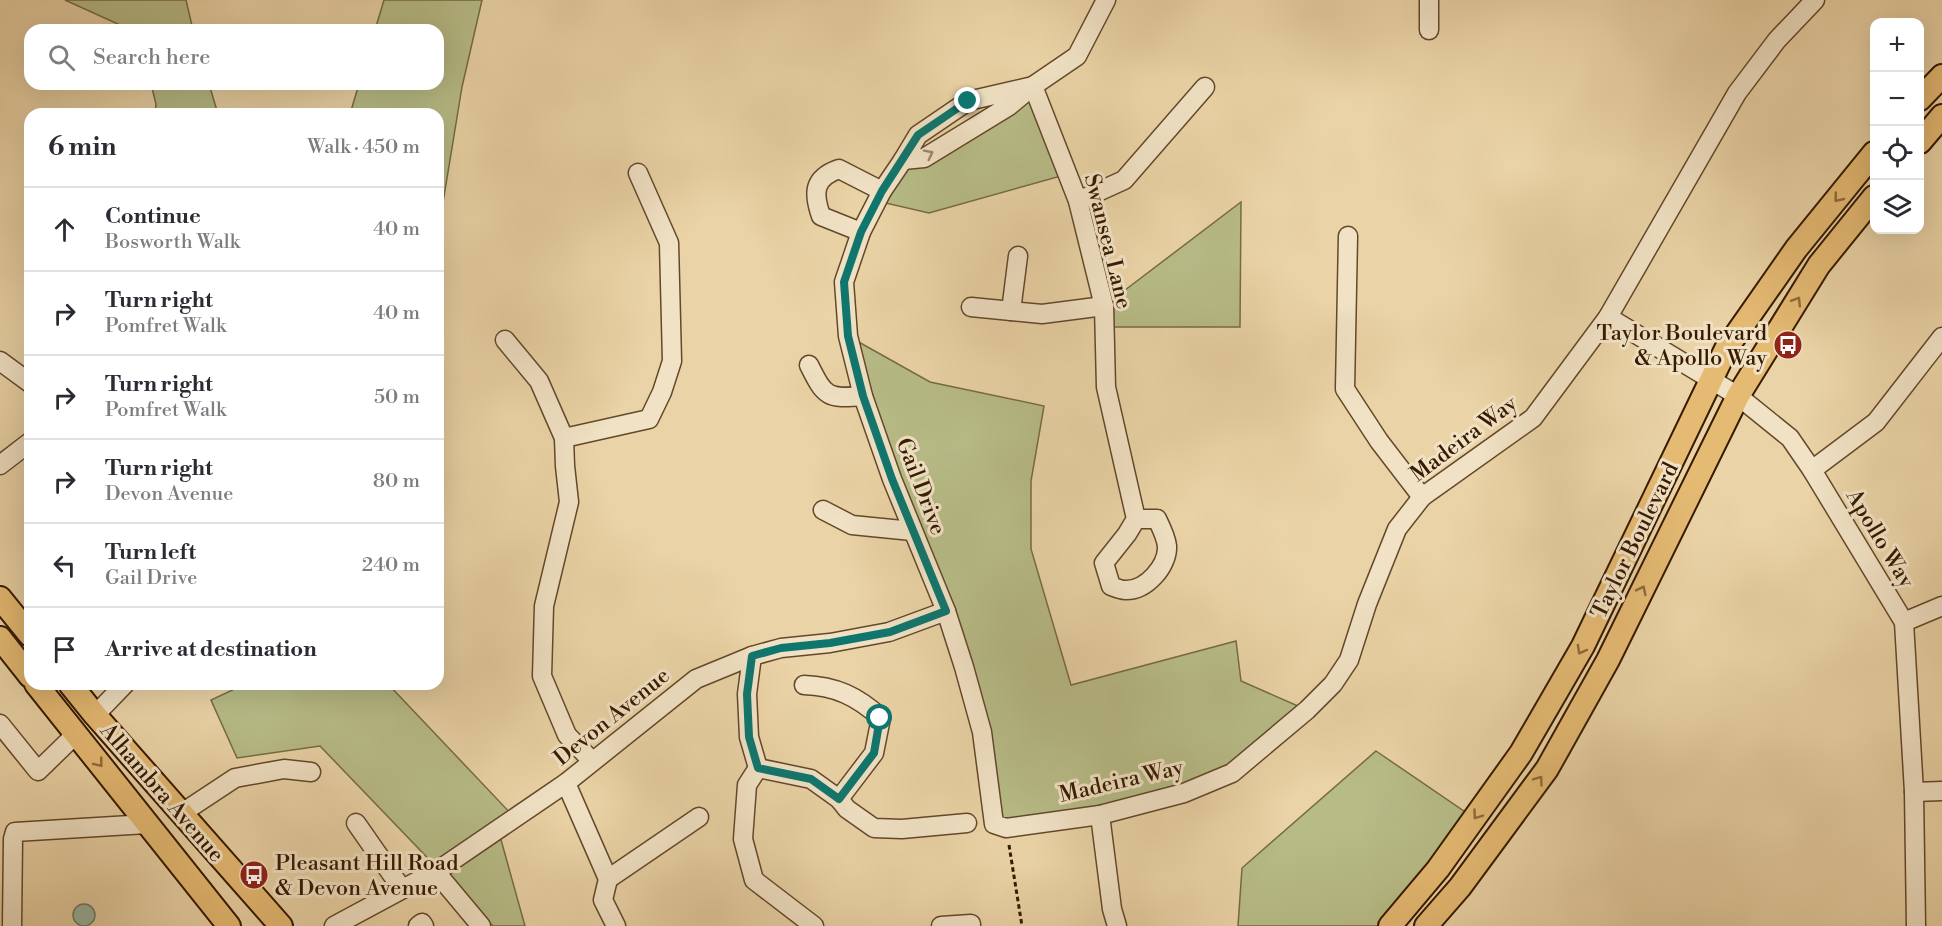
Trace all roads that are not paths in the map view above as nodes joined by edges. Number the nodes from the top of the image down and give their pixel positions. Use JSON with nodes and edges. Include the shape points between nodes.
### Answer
{"nodes":[{"id":1,"x":1106,"y":0,"type":"edge"},
{"id":2,"x":1429,"y":0,"type":"edge"},
{"id":3,"x":1815,"y":0,"type":"edge"},
{"id":4,"x":1429,"y":30,"type":"dead end"},
{"id":5,"x":1942,"y":76,"type":"edge"},
{"id":6,"x":1033,"y":86,"type":"junction"},
{"id":7,"x":1205,"y":87,"type":"dead end"},
{"id":8,"x":1924,"y":95,"type":"edge"},
{"id":9,"x":1942,"y":116,"type":"edge"},
{"id":10,"x":1924,"y":137,"type":"edge"},
{"id":11,"x":1870,"y":159,"type":"edge"},
{"id":12,"x":903,"y":160,"type":"junction"},
{"id":13,"x":638,"y":173,"type":"dead end"},
{"id":14,"x":882,"y":191,"type":"junction"},
{"id":15,"x":1078,"y":201,"type":"junction"},
{"id":16,"x":1870,"y":203,"type":"edge"},
{"id":17,"x":861,"y":232,"type":"junction"},
{"id":18,"x":1348,"y":236,"type":"dead end"},
{"id":19,"x":1018,"y":256,"type":"dead end"},
{"id":20,"x":1104,"y":306,"type":"junction"},
{"id":21,"x":971,"y":307,"type":"dead end"},
{"id":22,"x":1011,"y":311,"type":"junction"},
{"id":23,"x":1608,"y":317,"type":"junction"},
{"id":24,"x":1942,"y":337,"type":"edge"},
{"id":25,"x":505,"y":340,"type":"dead end"},
{"id":26,"x":0,"y":361,"type":"edge"},
{"id":27,"x":809,"y":365,"type":"dead end"},
{"id":28,"x":24,"y":378,"type":"edge"},
{"id":29,"x":1711,"y":380,"type":"junction"},
{"id":30,"x":863,"y":396,"type":"junction"},
{"id":31,"x":1738,"y":396,"type":"junction"},
{"id":32,"x":564,"y":438,"type":"junction"},
{"id":33,"x":24,"y":447,"type":"edge"},
{"id":34,"x":0,"y":465,"type":"edge"},
{"id":35,"x":1812,"y":470,"type":"junction"},
{"id":36,"x":1422,"y":497,"type":"junction"},
{"id":37,"x":823,"y":510,"type":"dead end"},
{"id":38,"x":1136,"y":519,"type":"dead end"},
{"id":39,"x":912,"y":531,"type":"junction"},
{"id":40,"x":0,"y":598,"type":"edge"},
{"id":41,"x":1942,"y":606,"type":"edge"},
{"id":42,"x":946,"y":611,"type":"junction"},
{"id":43,"x":1904,"y":622,"type":"junction"},
{"id":44,"x":24,"y":628,"type":"edge"},
{"id":45,"x":0,"y":638,"type":"edge"},
{"id":46,"x":752,"y":656,"type":"junction"},
{"id":47,"x":24,"y":668,"type":"edge"},
{"id":48,"x":804,"y":685,"type":"dead end"},
{"id":49,"x":41,"y":690,"type":"edge"},
{"id":50,"x":75,"y":690,"type":"edge"},
{"id":51,"x":119,"y":690,"type":"edge"},
{"id":52,"x":95,"y":715,"type":"junction"},
{"id":53,"x":0,"y":724,"type":"edge"},
{"id":54,"x":76,"y":734,"type":"junction"},
{"id":55,"x":592,"y":761,"type":"junction"},
{"id":56,"x":758,"y":768,"type":"junction"},
{"id":57,"x":311,"y":772,"type":"dead end"},
{"id":58,"x":566,"y":783,"type":"junction"},
{"id":59,"x":1942,"y":791,"type":"edge"},
{"id":60,"x":1914,"y":792,"type":"junction"},
{"id":61,"x":839,"y":799,"type":"junction"},
{"id":62,"x":182,"y":813,"type":"junction"},
{"id":63,"x":1100,"y":815,"type":"junction"},
{"id":64,"x":699,"y":817,"type":"dead end"},
{"id":65,"x":356,"y":823,"type":"dead end"},
{"id":66,"x":967,"y":823,"type":"dead end"},
{"id":67,"x":147,"y":824,"type":"junction"},
{"id":68,"x":1006,"y":828,"type":"joint"},
{"id":69,"x":435,"y":871,"type":"junction"},
{"id":70,"x":608,"y":879,"type":"junction"},
{"id":71,"x":402,"y":889,"type":"junction"},
{"id":72,"x":355,"y":921,"type":"edge"},
{"id":73,"x":226,"y":924,"type":"edge"},
{"id":74,"x":971,"y":924,"type":"dead end"},
{"id":75,"x":1120,"y":924,"type":"edge"},
{"id":76,"x":12,"y":926,"type":"edge"},
{"id":77,"x":280,"y":926,"type":"edge"},
{"id":78,"x":334,"y":926,"type":"edge"},
{"id":79,"x":418,"y":926,"type":"edge"},
{"id":80,"x":424,"y":926,"type":"edge"},
{"id":81,"x":481,"y":926,"type":"edge"},
{"id":82,"x":616,"y":926,"type":"edge"},
{"id":83,"x":814,"y":926,"type":"edge"},
{"id":84,"x":941,"y":926,"type":"edge"},
{"id":85,"x":1390,"y":926,"type":"edge"},
{"id":86,"x":1426,"y":926,"type":"edge"},
{"id":87,"x":1916,"y":926,"type":"edge"}],
"edges":[{"from":1,"to":6,"type":"street","name":"Gail Drive","via":[[1077,56]]},
{"from":2,"to":4,"type":"street"},
{"from":3,"to":23,"type":"street","name":"Madeira Way","via":[[1777,40],[1737,93]]},
{"from":5,"to":8,"type":"main road"},
{"from":12,"to":6,"type":"street","name":"Gail Drive","one_way":true,"via":[[924,158],[1009,106]]},
{"from":6,"to":12,"type":"street","name":"Gail Drive","via":[[968,101],[918,135]]},
{"from":6,"to":15,"type":"street","name":"Swansea Lane"},
{"from":7,"to":15,"type":"street","via":[[1124,180]]},
{"from":9,"to":10,"type":"main road"},
{"from":11,"to":29,"type":"main road","name":"Taylor Boulevard","one_way":true,"via":[[1796,249],[1726,349]]},
{"from":12,"to":14,"type":"street","name":"Gail Drive"},
{"from":13,"to":32,"type":"street","via":[[669,243],[672,361],[649,419]]},
{"from":14,"to":17,"type":"street","name":"Gail Drive"},
{"from":14,"to":17,"type":"street","via":[[839,169],[828,173],[816,186],[820,216]]},
{"from":15,"to":20,"type":"street","name":"Swansea Lane"},
{"from":31,"to":16,"type":"main road","name":"Taylor Boulevard","one_way":true,"via":[[1819,265]]},
{"from":17,"to":30,"type":"street","name":"Gail Drive","via":[[844,282],[848,336]]},
{"from":18,"to":36,"type":"street","via":[[1345,389]]},
{"from":19,"to":22,"type":"street"},
{"from":20,"to":22,"type":"street","via":[[1042,314]]},
{"from":20,"to":38,"type":"street","name":"Swansea Lane","via":[[1106,387]]},
{"from":21,"to":22,"type":"street"},
{"from":23,"to":29,"type":"street","name":"Apollo Way"},
{"from":23,"to":36,"type":"street","name":"Madeira Way","via":[[1533,418]]},
{"from":24,"to":35,"type":"street","via":[[1876,422]]},
{"from":25,"to":32,"type":"street","via":[[539,381]]},
{"from":26,"to":28,"type":"street"},
{"from":27,"to":30,"type":"street","via":[[821,389],[838,398]]},
{"from":29,"to":31,"type":"street","name":"Apollo Way"},
{"from":29,"to":85,"type":"main road","name":"Taylor Boulevard","one_way":true,"via":[[1583,646],[1521,753],[1438,869]]},
{"from":30,"to":39,"type":"street","name":"Gail Drive"},
{"from":31,"to":35,"type":"street","name":"Apollo Way","via":[[1790,438]]},
{"from":86,"to":31,"type":"main road","name":"Taylor Boulevard","one_way":true,"via":[[1460,887],[1547,769],[1608,660]]},
{"from":32,"to":55,"type":"street","via":[[569,502],[544,606],[542,676],[567,735]]},
{"from":33,"to":34,"type":"street"},
{"from":35,"to":43,"type":"street","name":"Apollo Way"},
{"from":36,"to":63,"type":"street","name":"Madeira Way","via":[[1397,529],[1348,660],[1333,684],[1307,710],[1232,773],[1184,793]]},
{"from":37,"to":39,"type":"street","via":[[852,525]]},
{"from":39,"to":42,"type":"street","name":"Gail Drive"},
{"from":40,"to":44,"type":"main road"},
{"from":41,"to":43,"type":"street"},
{"from":42,"to":46,"type":"street","name":"Devon Avenue","via":[[890,632]]},
{"from":42,"to":68,"type":"street","name":"Gail Drive","via":[[982,732],[994,824]]},
{"from":43,"to":60,"type":"street","name":"Apollo Way"},
{"from":45,"to":47,"type":"main road"},
{"from":46,"to":55,"type":"street","name":"Devon Avenue","via":[[696,679]]},
{"from":46,"to":56,"type":"street","via":[[747,694],[749,737]]},
{"from":48,"to":61,"type":"street","via":[[826,686],[865,703],[880,718],[874,753]]},
{"from":49,"to":54,"type":"main road","name":"Alhambra Avenue"},
{"from":50,"to":52,"type":"main road","name":"Alhambra Avenue"},
{"from":51,"to":52,"type":"street"},
{"from":52,"to":62,"type":"main road","name":"Alhambra Avenue"},
{"from":53,"to":54,"type":"street","via":[[38,771]]},
{"from":54,"to":67,"type":"main road","name":"Alhambra Avenue","one_way":true},
{"from":55,"to":58,"type":"street","name":"Devon Avenue"},
{"from":56,"to":61,"type":"street","via":[[811,779]]},
{"from":56,"to":83,"type":"street","via":[[747,785],[743,839],[753,880]]},
{"from":57,"to":62,"type":"street","via":[[285,769],[235,778]]},
{"from":58,"to":69,"type":"street","name":"Devon Avenue"},
{"from":58,"to":70,"type":"street"},
{"from":59,"to":60,"type":"street"},
{"from":60,"to":87,"type":"street","name":"Apollo Way"},
{"from":61,"to":66,"type":"street","via":[[874,828]]},
{"from":62,"to":77,"type":"main road","name":"Alhambra Avenue"},
{"from":63,"to":68,"type":"street","name":"Madeira Way"},
{"from":63,"to":75,"type":"street","via":[[1112,909]]},
{"from":64,"to":70,"type":"street"},
{"from":65,"to":71,"type":"street"},
{"from":67,"to":73,"type":"main road","name":"Alhambra Avenue"},
{"from":67,"to":76,"type":"street","via":[[15,832]]},
{"from":69,"to":71,"type":"street","name":"Devon Avenue"},
{"from":69,"to":81,"type":"street"},
{"from":70,"to":82,"type":"street","via":[[603,900]]},
{"from":71,"to":72,"type":"street","name":"Devon Avenue"},
{"from":72,"to":78,"type":"street","name":"Devon Avenue"},
{"from":74,"to":84,"type":"street"},
{"from":79,"to":80,"type":"street"}]}
